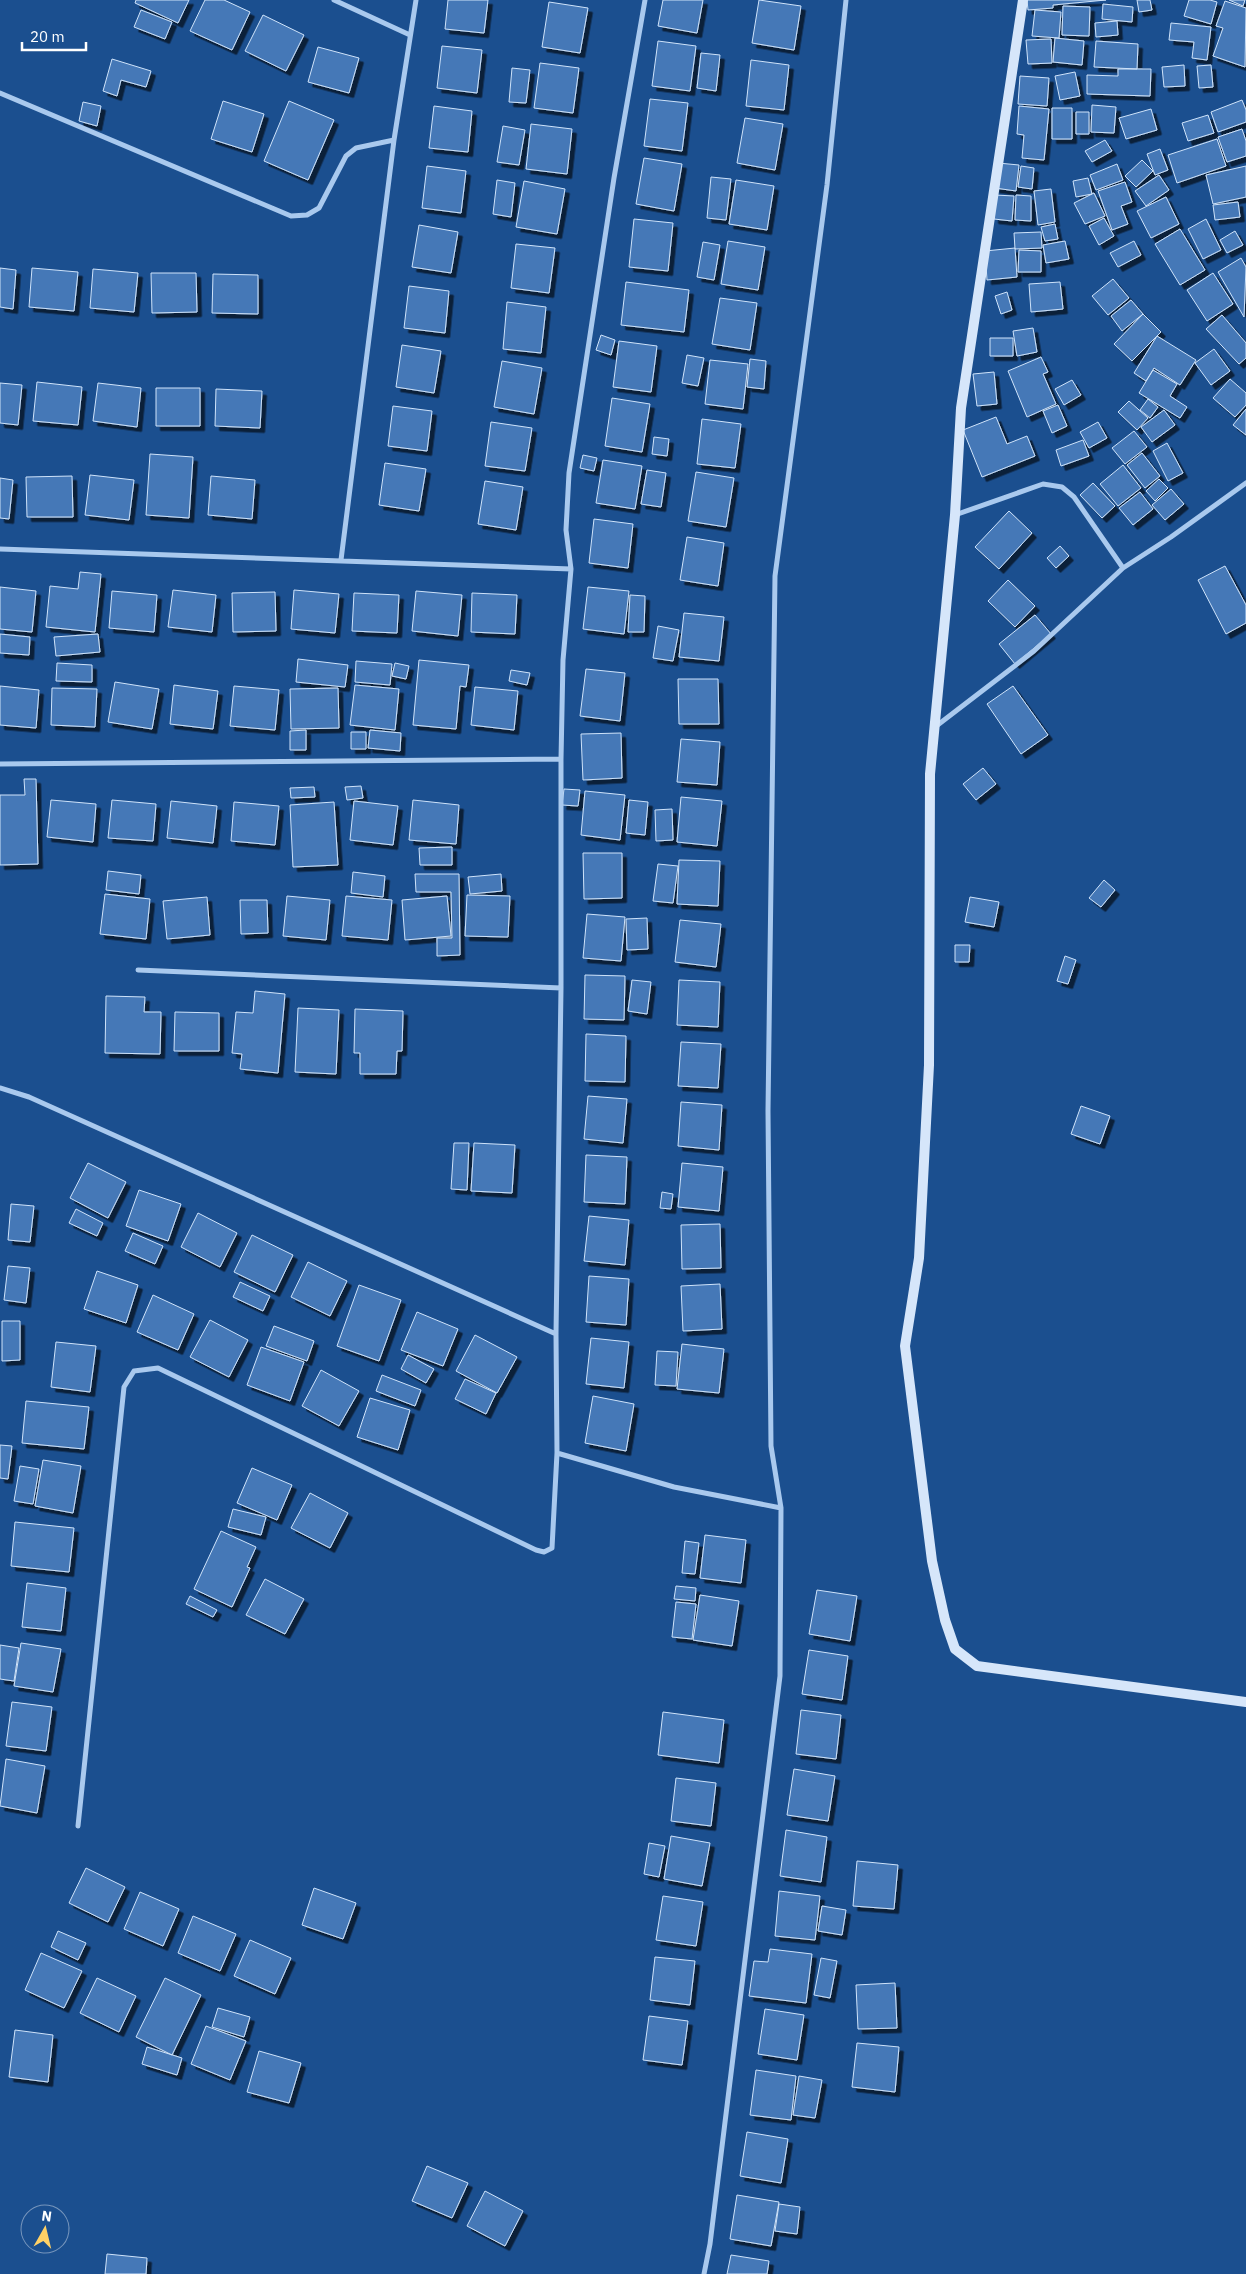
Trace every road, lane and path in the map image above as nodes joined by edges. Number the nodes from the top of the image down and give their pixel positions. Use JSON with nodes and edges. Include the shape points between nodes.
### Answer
{"nodes":[{"id":1,"x":334,"y":0,"type":"edge"},
{"id":2,"x":416,"y":0,"type":"edge"},
{"id":3,"x":645,"y":0,"type":"edge"},
{"id":4,"x":846,"y":0,"type":"edge"},
{"id":5,"x":1023,"y":0,"type":"edge"},
{"id":6,"x":410,"y":35,"type":"junction"},
{"id":7,"x":0,"y":93,"type":"edge"},
{"id":8,"x":394,"y":140,"type":"junction"},
{"id":9,"x":1246,"y":483,"type":"edge"},
{"id":10,"x":955,"y":515,"type":"junction"},
{"id":11,"x":0,"y":549,"type":"edge"},
{"id":12,"x":341,"y":560,"type":"junction"},
{"id":13,"x":1123,"y":568,"type":"junction"},
{"id":14,"x":571,"y":569,"type":"junction"},
{"id":15,"x":935,"y":727,"type":"junction"},
{"id":16,"x":561,"y":759,"type":"junction"},
{"id":17,"x":0,"y":764,"type":"edge"},
{"id":18,"x":138,"y":970,"type":"dead end"},
{"id":19,"x":561,"y":988,"type":"junction"},
{"id":20,"x":0,"y":1088,"type":"edge"},
{"id":21,"x":556,"y":1334,"type":"junction"},
{"id":22,"x":557,"y":1453,"type":"junction"},
{"id":23,"x":781,"y":1508,"type":"junction"},
{"id":24,"x":1246,"y":1702,"type":"edge"},
{"id":25,"x":78,"y":1826,"type":"dead end"},
{"id":26,"x":704,"y":2274,"type":"edge"}],
"edges":[{"from":1,"to":6,"type":"street"},
{"from":2,"to":6,"type":"street"},
{"from":3,"to":14,"type":"street","via":[[569,473],[566,530]]},
{"from":4,"to":23,"type":"street","via":[[827,185],[775,576],[768,1121],[771,1446]]},
{"from":5,"to":10,"type":"street","via":[[961,408]]},
{"from":6,"to":8,"type":"street"},
{"from":7,"to":8,"type":"street","via":[[291,216],[307,215],[319,208],[346,156],[356,148]]},
{"from":8,"to":12,"type":"street"},
{"from":9,"to":13,"type":"street"},
{"from":10,"to":13,"type":"street","via":[[1043,484],[1062,487],[1074,497]]},
{"from":10,"to":15,"type":"street"},
{"from":11,"to":12,"type":"street"},
{"from":12,"to":14,"type":"street"},
{"from":13,"to":15,"type":"street","via":[[1034,651]]},
{"from":14,"to":16,"type":"street","via":[[563,660]]},
{"from":15,"to":24,"type":"street","via":[[930,774],[929,1065],[919,1258],[905,1346],[932,1561],[945,1620],[955,1649],[977,1666]]},
{"from":16,"to":17,"type":"street"},
{"from":16,"to":19,"type":"street"},
{"from":18,"to":19,"type":"street"},
{"from":19,"to":21,"type":"street"},
{"from":20,"to":21,"type":"street","via":[[29,1097]]},
{"from":21,"to":22,"type":"street"},
{"from":22,"to":23,"type":"street","via":[[674,1487]]},
{"from":22,"to":25,"type":"street","via":[[552,1548],[544,1552],[158,1368],[134,1371],[124,1387]]},
{"from":23,"to":26,"type":"street","via":[[780,1676]]}]}
